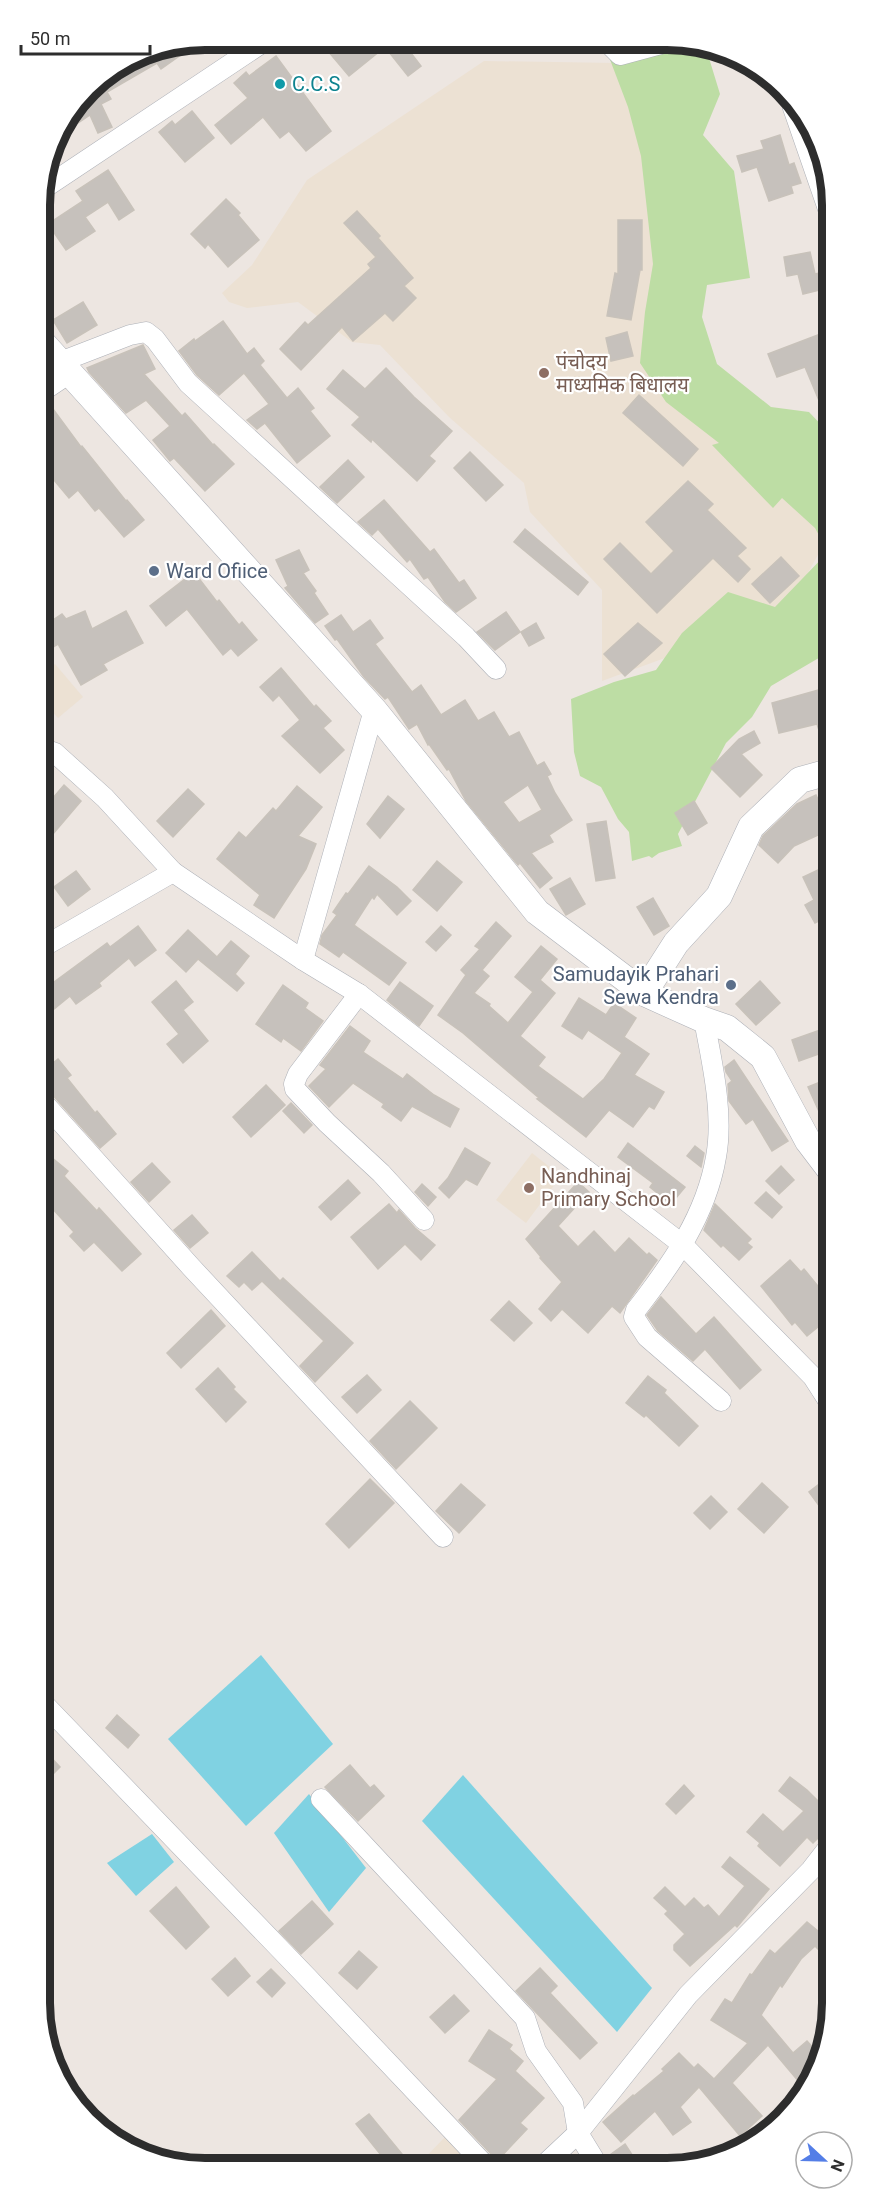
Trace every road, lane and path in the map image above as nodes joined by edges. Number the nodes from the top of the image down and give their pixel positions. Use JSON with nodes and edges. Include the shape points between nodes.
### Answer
{"nodes":[{"id":1,"x":614,"y":49,"type":"edge"},
{"id":2,"x":642,"y":49,"type":"edge"},
{"id":3,"x":252,"y":50,"type":"edge"},
{"id":4,"x":806,"y":136,"type":"edge"},
{"id":5,"x":51,"y":184,"type":"edge"},
{"id":6,"x":821,"y":186,"type":"edge"},
{"id":7,"x":50,"y":351,"type":"edge"},
{"id":8,"x":65,"y":367,"type":"junction"},
{"id":9,"x":50,"y":383,"type":"edge"},
{"id":10,"x":496,"y":669,"type":"dead end"},
{"id":11,"x":374,"y":710,"type":"junction"},
{"id":12,"x":50,"y":751,"type":"edge"},
{"id":13,"x":822,"y":774,"type":"edge"},
{"id":14,"x":173,"y":872,"type":"junction"},
{"id":15,"x":50,"y":944,"type":"edge"},
{"id":16,"x":303,"y":960,"type":"junction"},
{"id":17,"x":644,"y":993,"type":"junction"},
{"id":18,"x":359,"y":994,"type":"junction"},
{"id":19,"x":704,"y":1020,"type":"junction"},
{"id":20,"x":49,"y":1109,"type":"edge"},
{"id":21,"x":822,"y":1159,"type":"edge"},
{"id":22,"x":424,"y":1221,"type":"dead end"},
{"id":23,"x":683,"y":1245,"type":"junction"},
{"id":24,"x":822,"y":1391,"type":"edge"},
{"id":25,"x":721,"y":1401,"type":"dead end"},
{"id":26,"x":443,"y":1537,"type":"dead end"},
{"id":27,"x":49,"y":1709,"type":"edge"},
{"id":28,"x":321,"y":1799,"type":"dead end"},
{"id":29,"x":822,"y":1856,"type":"edge"},
{"id":30,"x":578,"y":2133,"type":"junction"},
{"id":31,"x":478,"y":2158,"type":"edge"},
{"id":32,"x":551,"y":2158,"type":"edge"},
{"id":33,"x":593,"y":2158,"type":"edge"}],
"edges":[{"from":1,"to":2,"type":"street","via":[[620,55]]},
{"from":3,"to":5,"type":"street"},
{"from":4,"to":6,"type":"street"},
{"from":7,"to":8,"type":"street"},
{"from":8,"to":9,"type":"street"},
{"from":8,"to":10,"type":"street","via":[[130,335],[146,332],[188,383],[466,637]]},
{"from":8,"to":11,"type":"street"},
{"from":11,"to":16,"type":"street"},
{"from":11,"to":17,"type":"street","via":[[537,912]]},
{"from":12,"to":14,"type":"street","via":[[105,798]]},
{"from":13,"to":17,"type":"street","via":[[800,780],[751,827],[719,896],[676,943]]},
{"from":14,"to":15,"type":"street"},
{"from":14,"to":16,"type":"street"},
{"from":16,"to":18,"type":"street"},
{"from":17,"to":19,"type":"street"},
{"from":18,"to":22,"type":"street","via":[[298,1074],[295,1089]]},
{"from":18,"to":23,"type":"street"},
{"from":19,"to":21,"type":"street","via":[[728,1028],[763,1057]]},
{"from":19,"to":23,"type":"street","via":[[714,1076],[717,1157],[706,1194]]},
{"from":20,"to":26,"type":"street"},
{"from":23,"to":24,"type":"street","via":[[813,1377]]},
{"from":23,"to":25,"type":"street","via":[[634,1317],[647,1337]]},
{"from":27,"to":31,"type":"street"},
{"from":28,"to":30,"type":"street","via":[[525,2018],[536,2051],[573,2103]]},
{"from":29,"to":30,"type":"street","via":[[688,1995]]},
{"from":30,"to":32,"type":"street"},
{"from":30,"to":33,"type":"street"}]}
